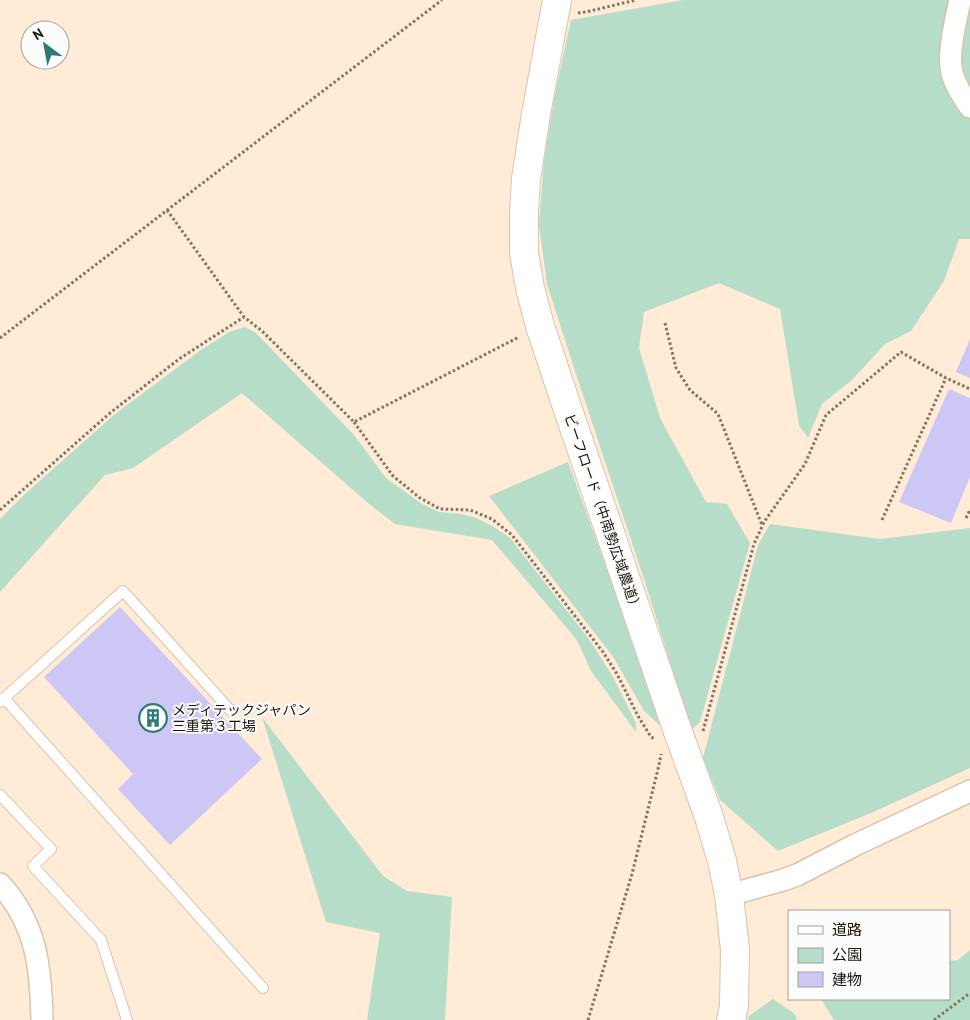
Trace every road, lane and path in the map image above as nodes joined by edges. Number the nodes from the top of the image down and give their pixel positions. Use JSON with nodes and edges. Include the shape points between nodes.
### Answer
{"nodes":[{"id":1,"x":442,"y":0,"type":"edge"},
{"id":2,"x":636,"y":0,"type":"edge"},
{"id":3,"x":960,"y":0,"type":"edge"},
{"id":4,"x":556,"y":6,"type":"edge"},
{"id":5,"x":970,"y":107,"type":"edge"},
{"id":6,"x":167,"y":210,"type":"junction"},
{"id":7,"x":244,"y":317,"type":"junction"},
{"id":8,"x":665,"y":322,"type":"dead end"},
{"id":9,"x":540,"y":326,"type":"junction"},
{"id":10,"x":0,"y":338,"type":"edge"},
{"id":11,"x":946,"y":378,"type":"junction"},
{"id":12,"x":970,"y":389,"type":"edge"},
{"id":13,"x":354,"y":422,"type":"junction"},
{"id":14,"x":0,"y":510,"type":"edge"},
{"id":15,"x":970,"y":510,"type":"edge"},
{"id":16,"x":966,"y":518,"type":"dead end"},
{"id":17,"x":882,"y":520,"type":"dead end"},
{"id":18,"x":762,"y":526,"type":"junction"},
{"id":19,"x":2,"y":700,"type":"edge"},
{"id":20,"x":231,"y":711,"type":"dead end"},
{"id":21,"x":670,"y":738,"type":"junction"},
{"id":22,"x":690,"y":764,"type":"junction"},
{"id":23,"x":970,"y":791,"type":"edge"},
{"id":24,"x":0,"y":795,"type":"edge"},
{"id":25,"x":0,"y":884,"type":"edge"},
{"id":26,"x":730,"y":895,"type":"junction"},
{"id":27,"x":263,"y":988,"type":"dead end"},
{"id":28,"x":970,"y":993,"type":"edge"},
{"id":29,"x":42,"y":1020,"type":"edge"},
{"id":30,"x":127,"y":1020,"type":"edge"},
{"id":31,"x":588,"y":1020,"type":"edge"},
{"id":32,"x":731,"y":1020,"type":"edge"},
{"id":33,"x":934,"y":1020,"type":"edge"}],
"edges":[{"from":1,"to":6,"type":"path"},
{"from":2,"to":4,"type":"path","via":[[586,12]]},
{"from":3,"to":5,"type":"street","via":[[951,48],[952,72],[961,95]]},
{"from":4,"to":9,"type":"street","name":"ビーフロード（中南勢広域農道）","via":[[529,160],[524,211],[524,252]]},
{"from":6,"to":7,"type":"path"},
{"from":6,"to":10,"type":"path"},
{"from":7,"to":13,"type":"path"},
{"from":7,"to":14,"type":"path","via":[[179,359],[110,413]]},
{"from":8,"to":18,"type":"path","via":[[676,368],[690,390],[718,414]]},
{"from":9,"to":13,"type":"path"},
{"from":9,"to":21,"type":"street","name":"ビーフロード（中南勢広域農道）"},
{"from":11,"to":12,"type":"path"},
{"from":11,"to":17,"type":"path"},
{"from":11,"to":18,"type":"path","via":[[901,352],[826,415],[805,464]]},
{"from":13,"to":21,"type":"path","via":[[393,476],[420,498],[440,509],[470,510],[492,519],[512,535],[603,652],[651,737]]},
{"from":15,"to":16,"type":"path"},
{"from":18,"to":22,"type":"path","via":[[754,544],[698,748]]},
{"from":19,"to":20,"type":"lane","via":[[123,591]]},
{"from":19,"to":27,"type":"lane"},
{"from":21,"to":22,"type":"street","name":"ビーフロード（中南勢広域農道）"},
{"from":21,"to":31,"type":"path","via":[[659,766],[632,874]]},
{"from":22,"to":26,"type":"street","name":"ビーフロード（中南勢広域農道）","via":[[715,836]]},
{"from":23,"to":26,"type":"street","via":[[796,875]]},
{"from":24,"to":30,"type":"lane","via":[[50,849],[33,866],[101,940]]},
{"from":25,"to":29,"type":"street","via":[[20,911],[33,940],[41,983]]},
{"from":26,"to":32,"type":"street","name":"ビーフロード（中南勢広域農道）","via":[[735,950]]},
{"from":28,"to":33,"type":"path"}]}
